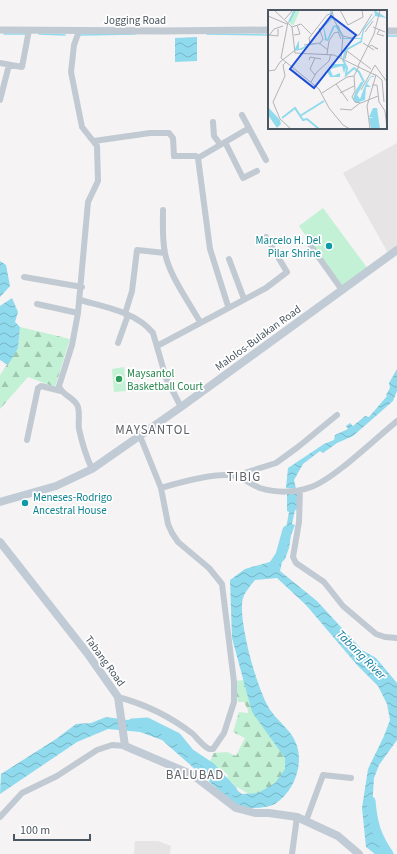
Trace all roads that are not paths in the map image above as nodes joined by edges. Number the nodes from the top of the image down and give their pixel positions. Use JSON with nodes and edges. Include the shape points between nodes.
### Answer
{"nodes":[{"id":1,"x":0,"y":30,"type":"edge"},
{"id":2,"x":29,"y":30,"type":"junction"},
{"id":3,"x":268,"y":30,"type":"edge"},
{"id":4,"x":79,"y":31,"type":"junction"},
{"id":5,"x":0,"y":62,"type":"edge"},
{"id":6,"x":9,"y":65,"type":"junction"},
{"id":7,"x":0,"y":100,"type":"edge"},
{"id":8,"x":242,"y":115,"type":"dead end"},
{"id":9,"x":213,"y":122,"type":"dead end"},
{"id":10,"x":249,"y":128,"type":"junction"},
{"id":11,"x":94,"y":142,"type":"junction"},
{"id":12,"x":222,"y":143,"type":"junction"},
{"id":13,"x":198,"y":158,"type":"junction"},
{"id":14,"x":266,"y":160,"type":"dead end"},
{"id":15,"x":257,"y":171,"type":"dead end"},
{"id":16,"x":163,"y":210,"type":"dead end"},
{"id":17,"x":266,"y":238,"type":"dead end"},
{"id":18,"x":310,"y":245,"type":"dead end"},
{"id":19,"x":397,"y":250,"type":"edge"},
{"id":20,"x":165,"y":253,"type":"junction"},
{"id":21,"x":229,"y":258,"type":"dead end"},
{"id":22,"x":24,"y":277,"type":"dead end"},
{"id":23,"x":82,"y":287,"type":"junction"},
{"id":24,"x":342,"y":290,"type":"junction"},
{"id":25,"x":244,"y":299,"type":"junction"},
{"id":26,"x":80,"y":300,"type":"junction"},
{"id":27,"x":37,"y":304,"type":"dead end"},
{"id":28,"x":228,"y":306,"type":"junction"},
{"id":29,"x":78,"y":313,"type":"junction"},
{"id":30,"x":126,"y":314,"type":"junction"},
{"id":31,"x":200,"y":322,"type":"junction"},
{"id":32,"x":118,"y":343,"type":"dead end"},
{"id":33,"x":157,"y":346,"type":"junction"},
{"id":34,"x":60,"y":391,"type":"junction"},
{"id":35,"x":181,"y":408,"type":"junction"},
{"id":36,"x":337,"y":415,"type":"dead end"},
{"id":37,"x":397,"y":421,"type":"edge"},
{"id":38,"x":140,"y":436,"type":"junction"},
{"id":39,"x":27,"y":440,"type":"dead end"},
{"id":40,"x":92,"y":469,"type":"junction"},
{"id":41,"x":235,"y":476,"type":"junction"},
{"id":42,"x":161,"y":488,"type":"junction"},
{"id":43,"x":298,"y":491,"type":"junction"},
{"id":44,"x":0,"y":502,"type":"edge"},
{"id":45,"x":0,"y":542,"type":"edge"},
{"id":46,"x":397,"y":638,"type":"edge"},
{"id":47,"x":118,"y":697,"type":"junction"},
{"id":48,"x":125,"y":746,"type":"junction"},
{"id":49,"x":351,"y":778,"type":"dead end"},
{"id":50,"x":0,"y":817,"type":"edge"},
{"id":51,"x":297,"y":817,"type":"junction"},
{"id":52,"x":306,"y":821,"type":"junction"},
{"id":53,"x":292,"y":854,"type":"edge"},
{"id":54,"x":359,"y":854,"type":"edge"}],
"edges":[{"from":1,"to":2,"type":"street","name":"Jogging Road"},
{"from":2,"to":4,"type":"street","name":"Jogging Road"},
{"from":2,"to":6,"type":"street","via":[[22,67]]},
{"from":3,"to":4,"type":"street","name":"Jogging Road"},
{"from":4,"to":11,"type":"street","via":[[74,45],[71,72],[82,127]]},
{"from":5,"to":6,"type":"street"},
{"from":6,"to":7,"type":"street"},
{"from":8,"to":10,"type":"street"},
{"from":9,"to":12,"type":"street","via":[[214,136]]},
{"from":10,"to":12,"type":"street"},
{"from":10,"to":14,"type":"street"},
{"from":11,"to":13,"type":"street","via":[[150,133],[169,133],[173,138],[174,156]]},
{"from":11,"to":23,"type":"street","via":[[99,153],[98,181],[88,202]]},
{"from":12,"to":13,"type":"street"},
{"from":12,"to":15,"type":"street","via":[[243,178]]},
{"from":13,"to":28,"type":"street","via":[[210,249]]},
{"from":16,"to":20,"type":"street"},
{"from":17,"to":25,"type":"street","via":[[287,272],[266,288]]},
{"from":18,"to":24,"type":"street"},
{"from":19,"to":24,"type":"main road","name":"Malolos-Bulakan Road"},
{"from":20,"to":30,"type":"street","via":[[137,250],[132,291]]},
{"from":20,"to":31,"type":"street","via":[[177,282]]},
{"from":21,"to":25,"type":"street"},
{"from":22,"to":23,"type":"street"},
{"from":23,"to":26,"type":"street"},
{"from":24,"to":35,"type":"main road","name":"Malolos-Bulakan Road"},
{"from":25,"to":28,"type":"street"},
{"from":26,"to":29,"type":"street"},
{"from":26,"to":30,"type":"street"},
{"from":27,"to":29,"type":"street"},
{"from":28,"to":31,"type":"street"},
{"from":29,"to":34,"type":"street"},
{"from":30,"to":32,"type":"street"},
{"from":30,"to":33,"type":"street","via":[[153,333]]},
{"from":31,"to":33,"type":"street"},
{"from":33,"to":35,"type":"street","via":[[166,378]]},
{"from":34,"to":39,"type":"street","via":[[39,387]]},
{"from":34,"to":40,"type":"street","via":[[74,400],[78,406],[79,428]]},
{"from":35,"to":38,"type":"main road","name":"Malolos-Bulakan Road"},
{"from":36,"to":41,"type":"street","via":[[276,463]]},
{"from":37,"to":43,"type":"street","via":[[332,475],[312,487]]},
{"from":38,"to":40,"type":"main road","name":"Malolos-Bulakan Road"},
{"from":38,"to":42,"type":"street"},
{"from":40,"to":44,"type":"main road","name":"Malolos-Bulakan Road","via":[[56,486]]},
{"from":41,"to":42,"type":"street","via":[[205,478]]},
{"from":41,"to":43,"type":"street","via":[[260,488]]},
{"from":42,"to":47,"type":"street","via":[[172,533],[178,542],[209,568],[222,584],[234,682],[234,702],[224,733],[218,744],[209,749],[165,715],[132,700]]},
{"from":43,"to":46,"type":"street","via":[[299,522],[293,557],[296,563],[324,582],[343,606],[376,634]]},
{"from":45,"to":47,"type":"main road","name":"Tabang Road"},
{"from":47,"to":48,"type":"main road","name":"Tabang Road"},
{"from":48,"to":50,"type":"street","via":[[112,745],[97,750],[57,776],[22,794]]},
{"from":48,"to":51,"type":"main road","via":[[193,775],[236,808],[255,813]]},
{"from":49,"to":52,"type":"street","via":[[323,775]]},
{"from":51,"to":52,"type":"main road"},
{"from":51,"to":53,"type":"street"},
{"from":52,"to":54,"type":"main road","via":[[338,836]]}]}
